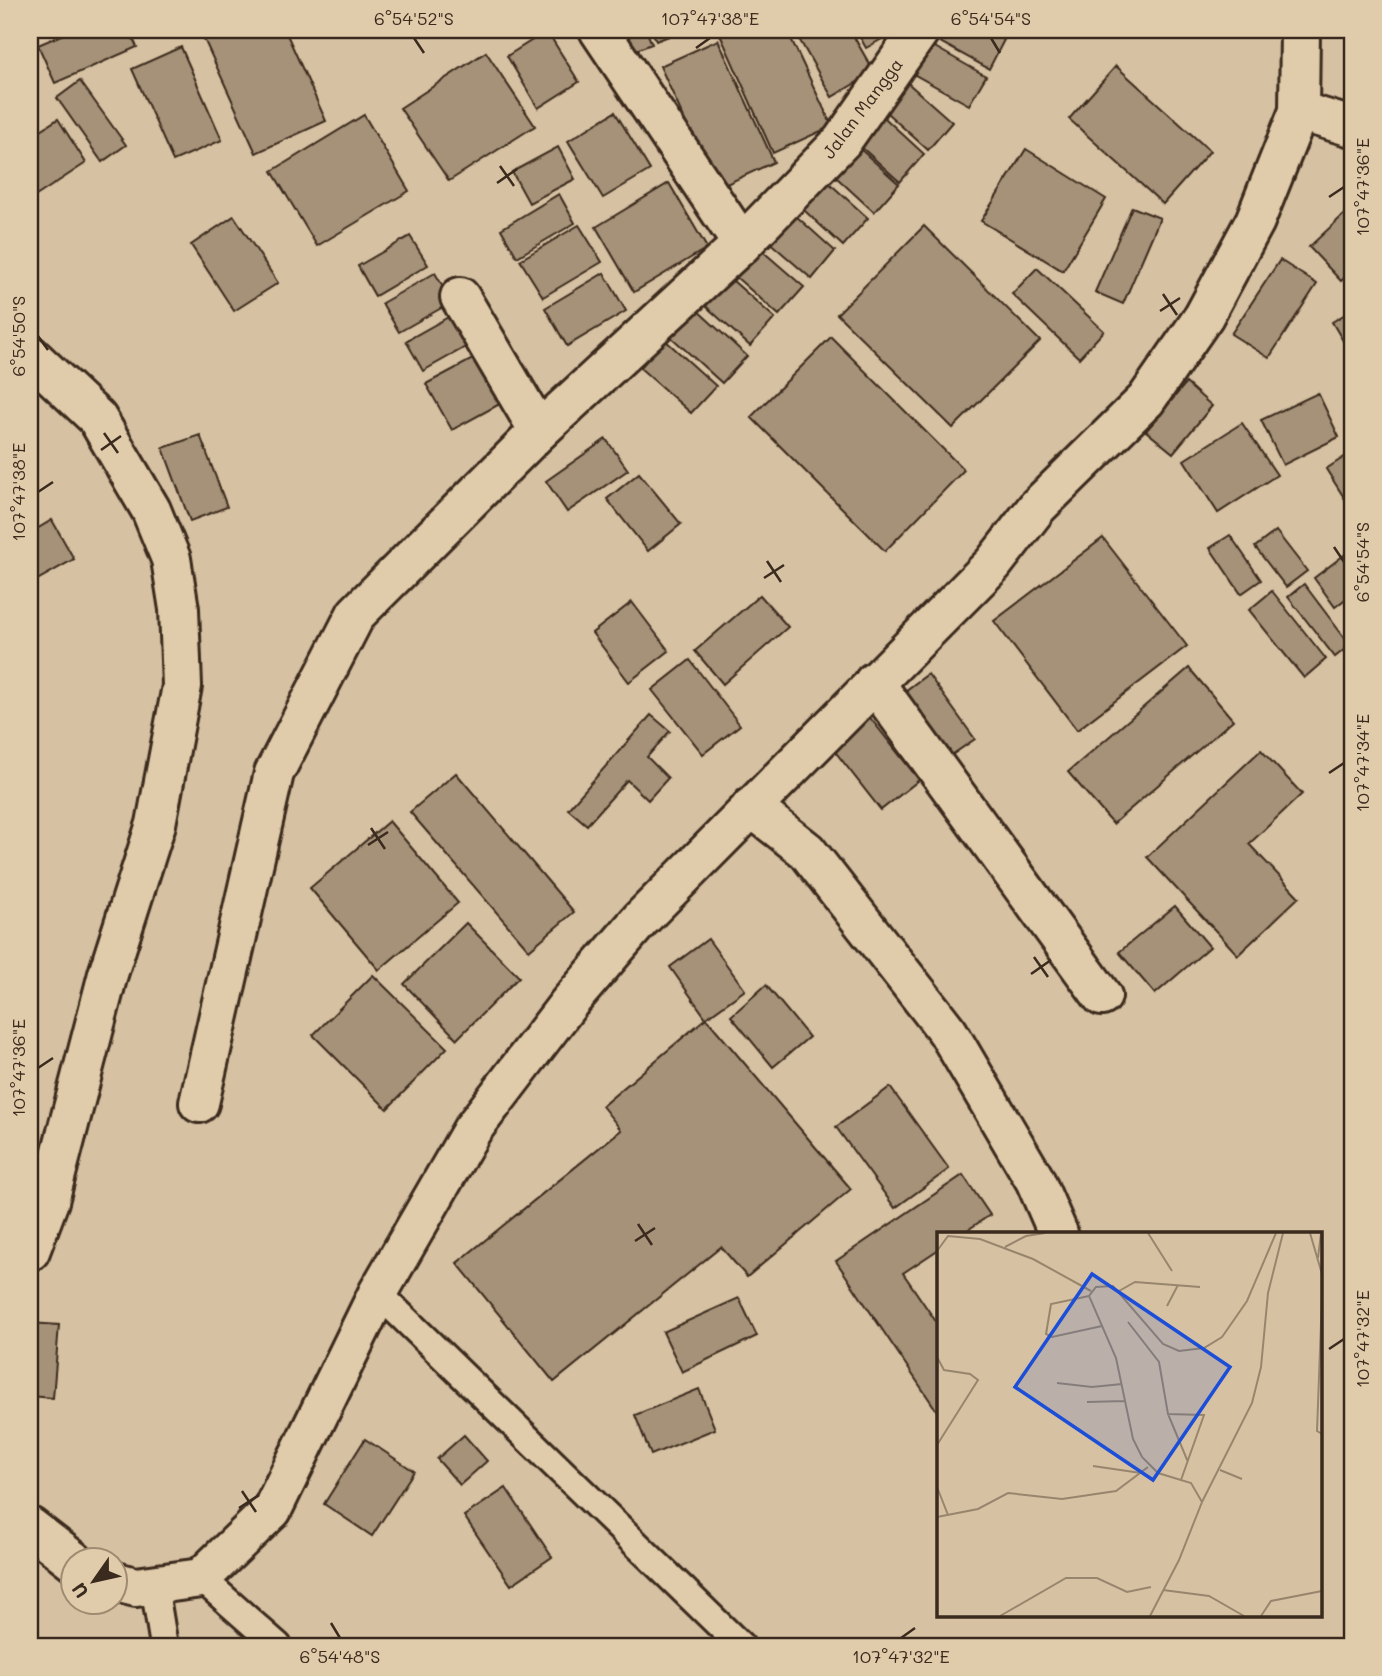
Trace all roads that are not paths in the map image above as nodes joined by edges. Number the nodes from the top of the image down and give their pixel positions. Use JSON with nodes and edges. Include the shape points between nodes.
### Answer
{"nodes":[{"id":1,"x":599,"y":30,"type":"edge"},
{"id":2,"x":920,"y":30,"type":"edge"},
{"id":3,"x":1300,"y":30,"type":"edge"},
{"id":4,"x":1299,"y":111,"type":"junction"},
{"id":5,"x":1352,"y":127,"type":"edge"},
{"id":6,"x":742,"y":244,"type":"junction"},
{"id":7,"x":460,"y":298,"type":"dead end"},
{"id":8,"x":30,"y":355,"type":"edge"},
{"id":9,"x":539,"y":431,"type":"junction"},
{"id":10,"x":874,"y":682,"type":"junction"},
{"id":11,"x":751,"y":807,"type":"junction"},
{"id":12,"x":1102,"y":996,"type":"dead end"},
{"id":13,"x":199,"y":1102,"type":"dead end"},
{"id":14,"x":1058,"y":1232,"type":"edge"},
{"id":15,"x":30,"y":1251,"type":"edge"},
{"id":16,"x":378,"y":1293,"type":"junction"},
{"id":17,"x":30,"y":1527,"type":"edge"},
{"id":18,"x":60,"y":1551,"type":"edge"},
{"id":19,"x":201,"y":1578,"type":"junction"},
{"id":20,"x":154,"y":1585,"type":"junction"},
{"id":21,"x":130,"y":1586,"type":"edge"},
{"id":22,"x":164,"y":1646,"type":"edge"},
{"id":23,"x":278,"y":1646,"type":"edge"},
{"id":24,"x":741,"y":1646,"type":"edge"}],
"edges":[{"from":1,"to":6,"type":"main road"},
{"from":2,"to":6,"type":"main road","name":"Jalan Mangga","via":[[842,141]]},
{"from":3,"to":4,"type":"main road"},
{"from":4,"to":5,"type":"main road"},
{"from":4,"to":10,"type":"main road","via":[[1255,221],[1204,316],[1146,400],[1038,506],[993,564]]},
{"from":6,"to":9,"type":"main road","name":"Jalan Mangga"},
{"from":7,"to":9,"type":"main road"},
{"from":8,"to":15,"type":"main road","via":[[97,418],[151,510],[171,559],[183,686],[156,824],[108,974],[49,1201]]},
{"from":9,"to":13,"type":"main road","name":"Jalan Mangga","via":[[356,614],[281,761],[271,786]]},
{"from":10,"to":11,"type":"main road"},
{"from":10,"to":12,"type":"main road"},
{"from":11,"to":14,"type":"main road","via":[[807,851],[948,1032],[1035,1180]]},
{"from":11,"to":16,"type":"main road","via":[[640,920],[569,1003],[480,1119]]},
{"from":16,"to":19,"type":"main road","via":[[272,1510]]},
{"from":16,"to":24,"type":"lane"},
{"from":17,"to":18,"type":"main road"},
{"from":19,"to":20,"type":"main road"},
{"from":19,"to":23,"type":"lane"},
{"from":20,"to":21,"type":"main road"},
{"from":20,"to":22,"type":"lane"}]}
